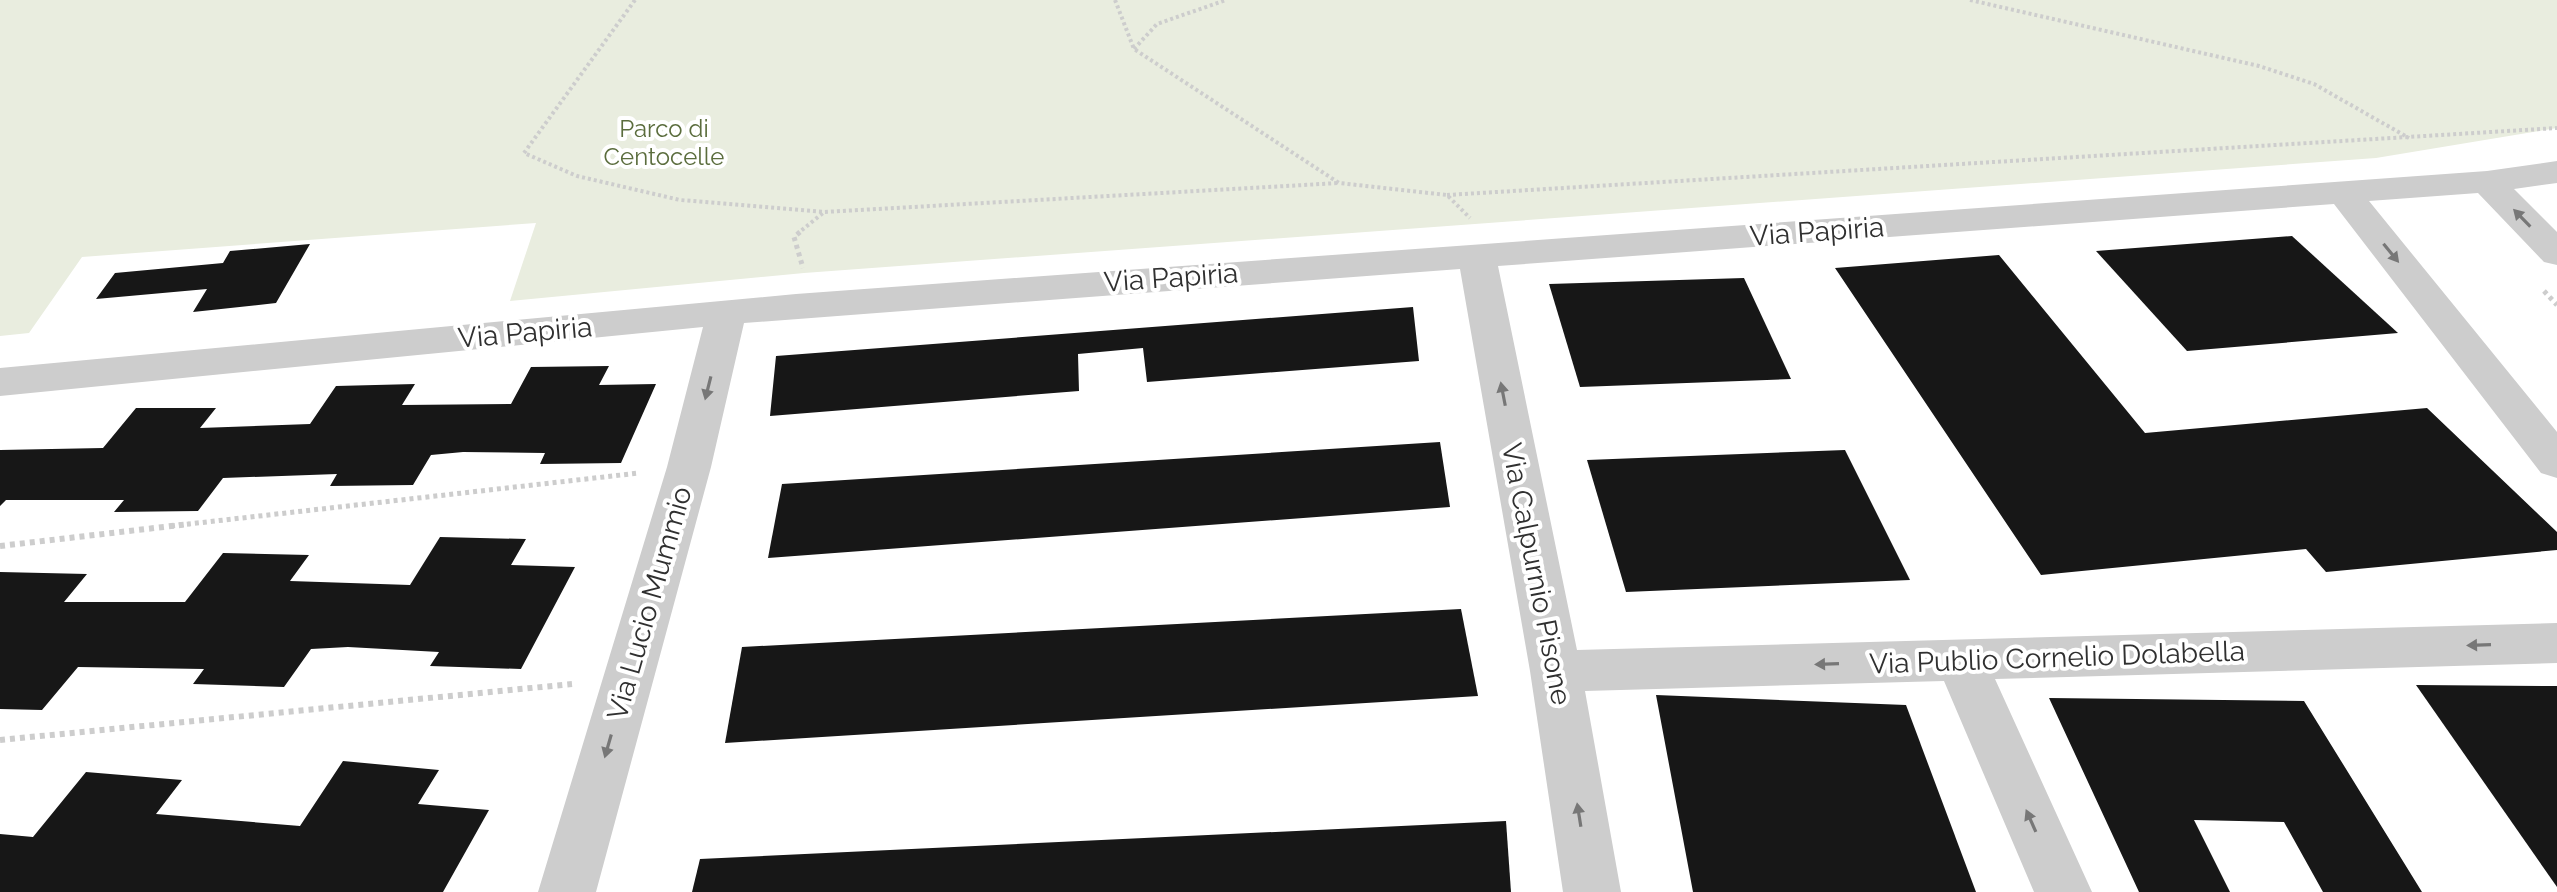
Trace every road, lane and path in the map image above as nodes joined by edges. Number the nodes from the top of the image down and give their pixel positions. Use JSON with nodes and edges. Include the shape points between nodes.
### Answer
{"nodes":[{"id":1,"x":635,"y":0,"type":"edge"},
{"id":2,"x":1115,"y":0,"type":"edge"},
{"id":3,"x":1226,"y":0,"type":"edge"},
{"id":4,"x":1970,"y":0,"type":"edge"},
{"id":5,"x":1134,"y":49,"type":"junction"},
{"id":6,"x":2557,"y":128,"type":"edge"},
{"id":7,"x":2410,"y":139,"type":"junction"},
{"id":8,"x":2557,"y":172,"type":"edge"},
{"id":9,"x":2487,"y":182,"type":"junction"},
{"id":10,"x":1339,"y":183,"type":"junction"},
{"id":11,"x":2343,"y":192,"type":"junction"},
{"id":12,"x":1447,"y":195,"type":"junction"},
{"id":13,"x":824,"y":212,"type":"junction"},
{"id":14,"x":1477,"y":241,"type":"junction"},
{"id":15,"x":2557,"y":254,"type":"edge"},
{"id":16,"x":804,"y":273,"type":"dead end"},
{"id":17,"x":727,"y":312,"type":"junction"},
{"id":18,"x":0,"y":382,"type":"edge"},
{"id":19,"x":2557,"y":462,"type":"edge"},
{"id":20,"x":689,"y":467,"type":"junction"},
{"id":21,"x":0,"y":546,"type":"edge"},
{"id":22,"x":2557,"y":643,"type":"edge"},
{"id":23,"x":1961,"y":660,"type":"junction"},
{"id":24,"x":1556,"y":671,"type":"junction"},
{"id":25,"x":627,"y":679,"type":"junction"},
{"id":26,"x":0,"y":740,"type":"edge"},
{"id":27,"x":567,"y":892,"type":"edge"},
{"id":28,"x":1592,"y":892,"type":"edge"},
{"id":29,"x":2063,"y":892,"type":"edge"}],
"edges":[{"from":1,"to":13,"type":"path","via":[[524,153],[577,176],[680,200]]},
{"from":2,"to":5,"type":"path"},
{"from":3,"to":5,"type":"path","via":[[1157,24]]},
{"from":4,"to":7,"type":"path","via":[[2259,66],[2314,84]]},
{"from":5,"to":10,"type":"path"},
{"from":6,"to":7,"type":"path"},
{"from":7,"to":12,"type":"path"},
{"from":8,"to":9,"type":"street","name":"Via Papiria"},
{"from":9,"to":11,"type":"street","name":"Via Papiria"},
{"from":15,"to":9,"type":"street","one_way":true},
{"from":10,"to":12,"type":"path"},
{"from":10,"to":13,"type":"path"},
{"from":11,"to":14,"type":"street","name":"Via Papiria"},
{"from":11,"to":19,"type":"street","one_way":true},
{"from":12,"to":14,"type":"path"},
{"from":13,"to":16,"type":"path","via":[[794,237]]},
{"from":14,"to":17,"type":"street","name":"Via Papiria","via":[[1145,279]]},
{"from":24,"to":14,"type":"street","name":"Via Calpurnio Pisone","one_way":true},
{"from":17,"to":18,"type":"street","name":"Via Papiria"},
{"from":17,"to":20,"type":"street","name":"Via Lucio Mummio","one_way":true},
{"from":20,"to":21,"type":"path"},
{"from":20,"to":25,"type":"street","name":"Via Lucio Mummio"},
{"from":22,"to":23,"type":"street","name":"Via Publio Cornelio Dolabella","one_way":true},
{"from":23,"to":24,"type":"street","name":"Via Publio Cornelio Dolabella","one_way":true},
{"from":29,"to":23,"type":"street","one_way":true},
{"from":28,"to":24,"type":"street","name":"Via Calpurnio Pisone","one_way":true},
{"from":25,"to":26,"type":"path"},
{"from":25,"to":27,"type":"street","name":"Via Lucio Mummio","one_way":true}]}
